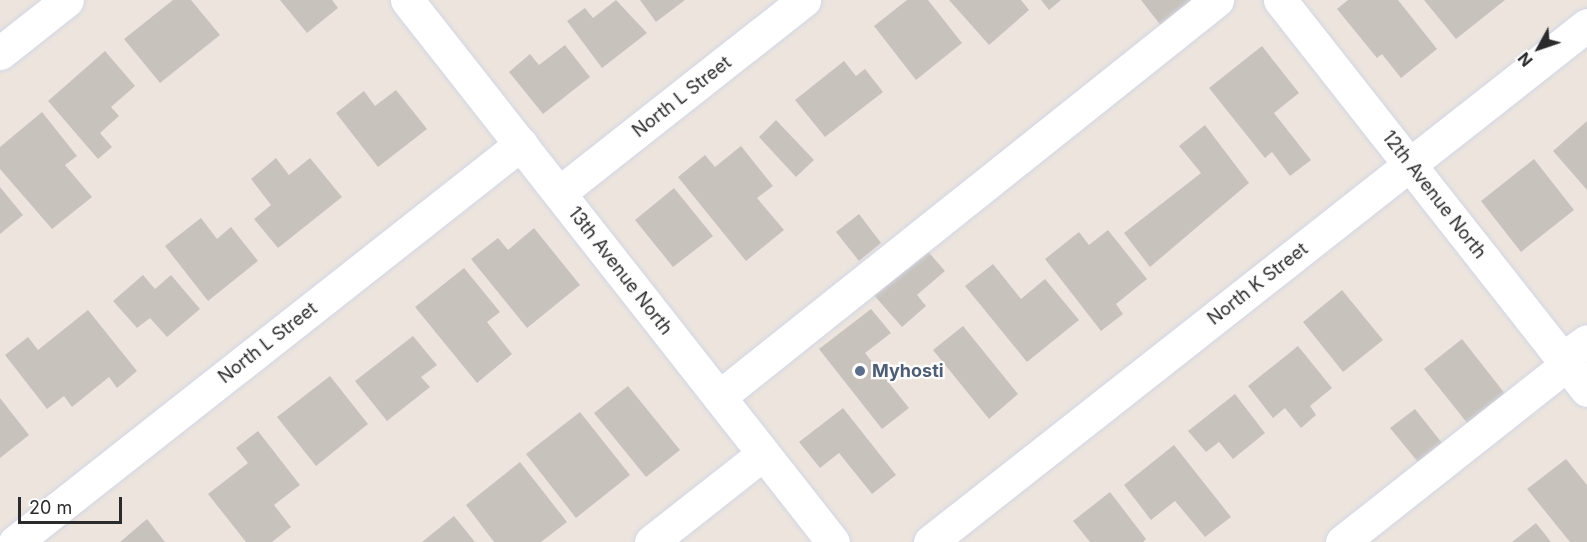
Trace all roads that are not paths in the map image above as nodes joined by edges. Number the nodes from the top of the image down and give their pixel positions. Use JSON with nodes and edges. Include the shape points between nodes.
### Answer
{"nodes":[{"id":1,"x":67,"y":0,"type":"edge"},
{"id":2,"x":407,"y":0,"type":"edge"},
{"id":3,"x":804,"y":0,"type":"edge"},
{"id":4,"x":1217,"y":0,"type":"edge"},
{"id":5,"x":1280,"y":0,"type":"edge"},
{"id":6,"x":1587,"y":25,"type":"edge"},
{"id":7,"x":0,"y":53,"type":"edge"},
{"id":8,"x":520,"y":144,"type":"junction"},
{"id":9,"x":1410,"y":165,"type":"junction"},
{"id":10,"x":559,"y":193,"type":"junction"},
{"id":11,"x":1572,"y":354,"type":"edge"},
{"id":12,"x":1587,"y":390,"type":"edge"},
{"id":13,"x":719,"y":397,"type":"junction"},
{"id":14,"x":763,"y":453,"type":"junction"},
{"id":15,"x":15,"y":542,"type":"edge"},
{"id":16,"x":651,"y":542,"type":"edge"},
{"id":17,"x":833,"y":542,"type":"edge"},
{"id":18,"x":930,"y":542,"type":"edge"},
{"id":19,"x":1341,"y":542,"type":"edge"}],
"edges":[{"from":1,"to":7,"type":"street"},
{"from":2,"to":8,"type":"street","name":"13th Avenue North"},
{"from":3,"to":10,"type":"street","name":"North L Street"},
{"from":4,"to":13,"type":"street"},
{"from":5,"to":9,"type":"street","name":"12th Avenue North"},
{"from":6,"to":9,"type":"street","name":"North K Street"},
{"from":8,"to":10,"type":"street","name":"13th Avenue North"},
{"from":8,"to":15,"type":"street","name":"North L Street"},
{"from":9,"to":11,"type":"street","name":"12th Avenue North"},
{"from":9,"to":18,"type":"street","name":"North K Street"},
{"from":10,"to":13,"type":"street","name":"13th Avenue North"},
{"from":11,"to":12,"type":"street","name":"12th Avenue North"},
{"from":11,"to":19,"type":"street"},
{"from":13,"to":14,"type":"street","name":"13th Avenue North"},
{"from":14,"to":16,"type":"street"},
{"from":14,"to":17,"type":"street","name":"13th Avenue North"}]}
